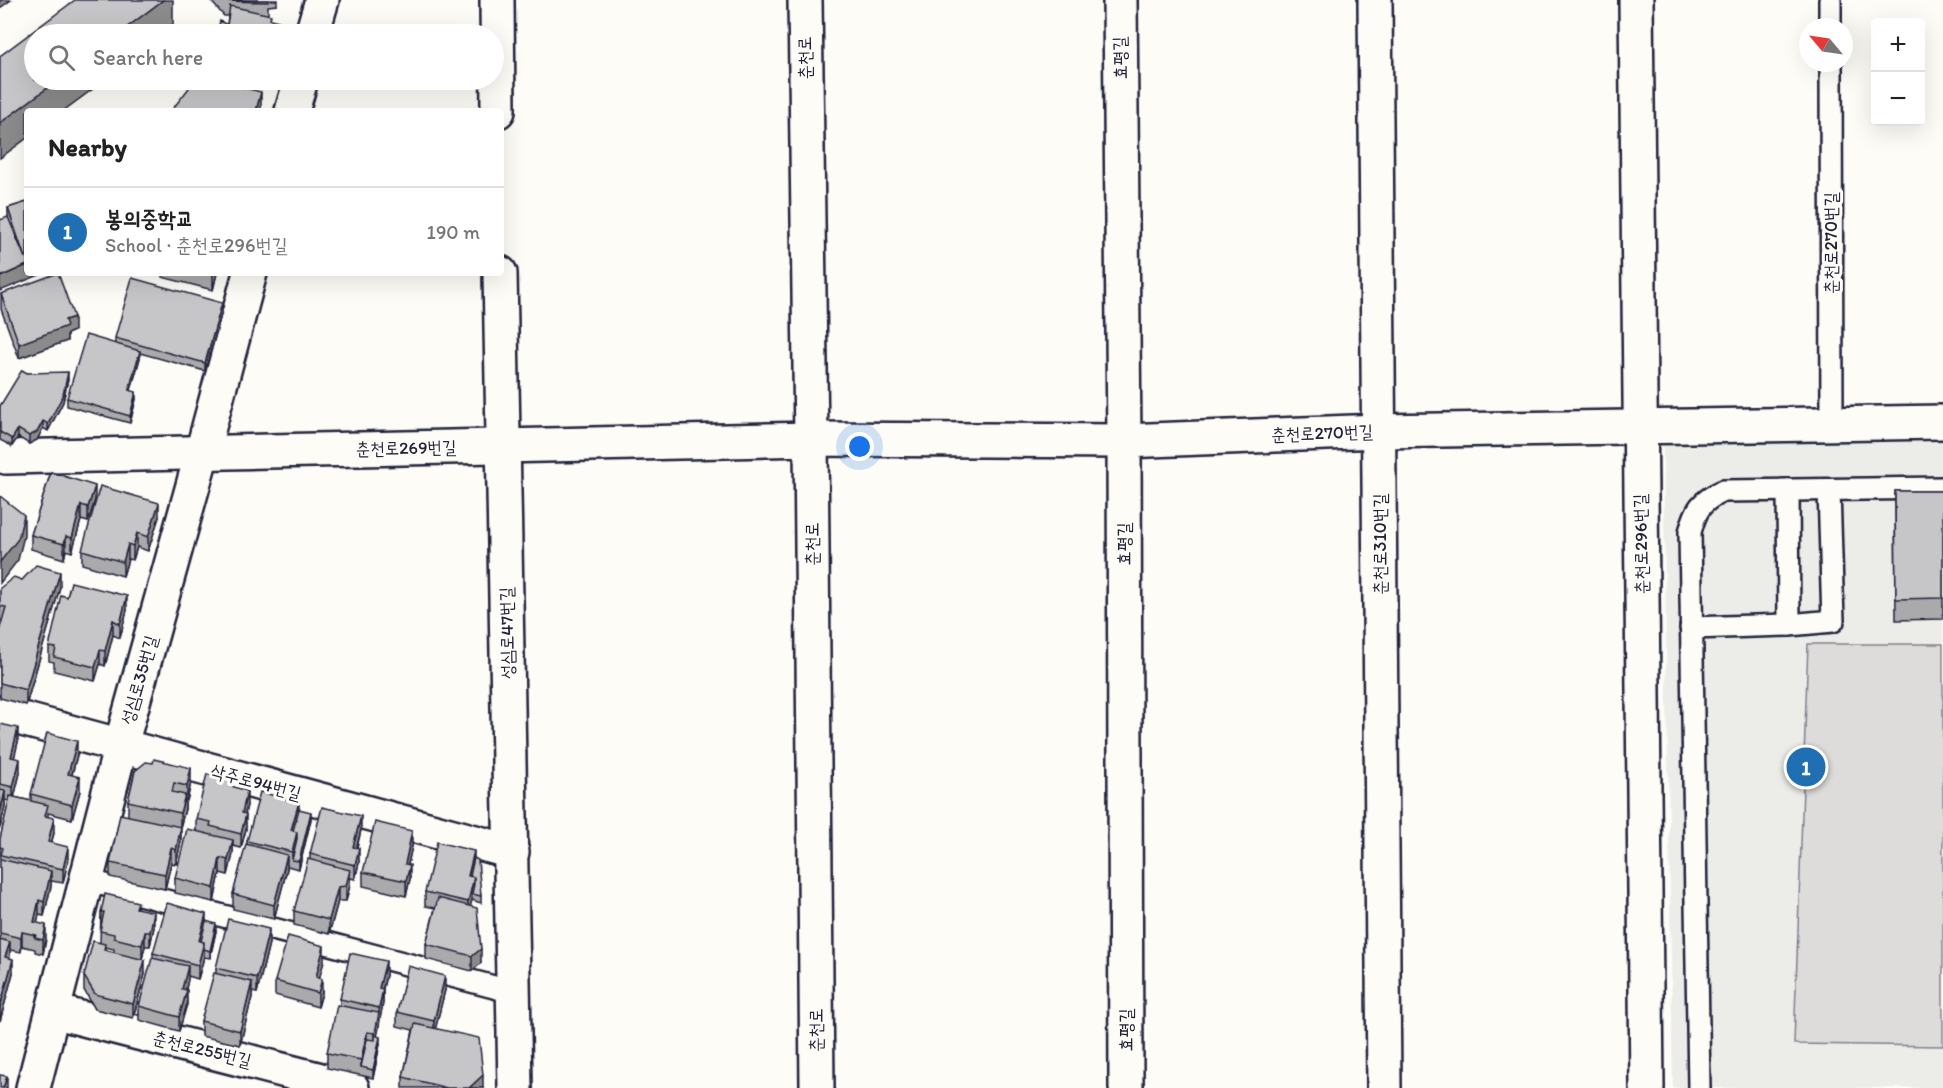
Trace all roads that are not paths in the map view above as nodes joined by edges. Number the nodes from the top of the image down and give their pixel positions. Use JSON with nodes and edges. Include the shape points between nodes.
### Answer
{"nodes":[{"id":1,"x":322,"y":0,"type":"edge"},
{"id":2,"x":497,"y":0,"type":"edge"},
{"id":3,"x":805,"y":0,"type":"edge"},
{"id":4,"x":1120,"y":0,"type":"edge"},
{"id":5,"x":1375,"y":0,"type":"edge"},
{"id":6,"x":1636,"y":0,"type":"edge"},
{"id":7,"x":1830,"y":0,"type":"edge"},
{"id":8,"x":1830,"y":18,"type":"edge"},
{"id":9,"x":315,"y":24,"type":"edge"},
{"id":10,"x":497,"y":24,"type":"edge"},
{"id":11,"x":1831,"y":72,"type":"edge"},
{"id":12,"x":298,"y":90,"type":"edge"},
{"id":13,"x":498,"y":90,"type":"edge"},
{"id":14,"x":293,"y":108,"type":"edge"},
{"id":15,"x":498,"y":108,"type":"edge"},
{"id":16,"x":249,"y":276,"type":"edge"},
{"id":17,"x":500,"y":276,"type":"edge"},
{"id":18,"x":1943,"y":422,"type":"edge"},
{"id":19,"x":1832,"y":424,"type":"junction"},
{"id":20,"x":1640,"y":426,"type":"junction"},
{"id":21,"x":1379,"y":431,"type":"junction"},
{"id":22,"x":811,"y":439,"type":"junction"},
{"id":23,"x":1124,"y":441,"type":"junction"},
{"id":24,"x":502,"y":446,"type":"junction"},
{"id":25,"x":202,"y":453,"type":"junction"},
{"id":26,"x":0,"y":454,"type":"edge"},
{"id":27,"x":1943,"y":488,"type":"edge"},
{"id":28,"x":1788,"y":490,"type":"junction"},
{"id":29,"x":1829,"y":490,"type":"junction"},
{"id":30,"x":1789,"y":625,"type":"junction"},
{"id":31,"x":1691,"y":628,"type":"junction"},
{"id":32,"x":0,"y":713,"type":"edge"},
{"id":33,"x":121,"y":745,"type":"junction"},
{"id":34,"x":512,"y":852,"type":"junction"},
{"id":35,"x":86,"y":880,"type":"junction"},
{"id":36,"x":513,"y":992,"type":"junction"},
{"id":37,"x":53,"y":1011,"type":"junction"},
{"id":38,"x":33,"y":1088,"type":"edge"},
{"id":39,"x":352,"y":1088,"type":"edge"},
{"id":40,"x":515,"y":1088,"type":"edge"},
{"id":41,"x":817,"y":1088,"type":"edge"},
{"id":42,"x":1126,"y":1088,"type":"edge"},
{"id":43,"x":1384,"y":1088,"type":"edge"},
{"id":44,"x":1647,"y":1088,"type":"edge"},
{"id":45,"x":1699,"y":1088,"type":"edge"}],
"edges":[{"from":1,"to":9,"type":"street"},
{"from":2,"to":10,"type":"street"},
{"from":3,"to":22,"type":"street","name":"춘천로"},
{"from":4,"to":23,"type":"street","name":"효평길"},
{"from":5,"to":21,"type":"street","name":"춘천로310번길"},
{"from":6,"to":20,"type":"street","name":"춘천로296번길"},
{"from":7,"to":8,"type":"lane"},
{"from":11,"to":19,"type":"lane","name":"춘천로270번길"},
{"from":12,"to":14,"type":"street"},
{"from":13,"to":15,"type":"street"},
{"from":16,"to":25,"type":"street","name":"성심로35번길"},
{"from":17,"to":24,"type":"street","name":"성심로47번길"},
{"from":18,"to":19,"type":"street","name":"춘천로270번길"},
{"from":19,"to":20,"type":"street","name":"춘천로270번길"},
{"from":20,"to":21,"type":"street","name":"춘천로270번길"},
{"from":20,"to":44,"type":"street","name":"춘천로296번길"},
{"from":21,"to":23,"type":"street","name":"춘천로270번길"},
{"from":21,"to":43,"type":"street","name":"춘천로310번길"},
{"from":22,"to":23,"type":"street","name":"춘천로270번길"},
{"from":22,"to":24,"type":"street","name":"춘천로269번길"},
{"from":22,"to":41,"type":"street","name":"춘천로"},
{"from":23,"to":42,"type":"street","name":"효평길"},
{"from":24,"to":25,"type":"street","name":"춘천로269번길"},
{"from":24,"to":34,"type":"street","name":"성심로47번길"},
{"from":25,"to":26,"type":"street","name":"춘천로269번길","via":[[6,457]]},
{"from":25,"to":33,"type":"street","name":"성심로35번길"},
{"from":27,"to":29,"type":"lane"},
{"from":28,"to":29,"type":"lane"},
{"from":28,"to":30,"type":"lane"},
{"from":28,"to":31,"type":"lane","via":[[1723,491],[1707,498],[1695,514],[1690,532]]},
{"from":29,"to":30,"type":"lane","via":[[1833,621]]},
{"from":30,"to":31,"type":"lane"},
{"from":31,"to":45,"type":"lane"},
{"from":32,"to":33,"type":"street","name":"삭주로94번길"},
{"from":33,"to":34,"type":"street","name":"삭주로94번길"},
{"from":33,"to":35,"type":"street","name":"성심로35번길"},
{"from":34,"to":36,"type":"street","name":"성심로47번길"},
{"from":35,"to":36,"type":"lane"},
{"from":35,"to":37,"type":"street","name":"성심로35번길"},
{"from":36,"to":40,"type":"street","name":"성심로47번길"},
{"from":37,"to":38,"type":"street","name":"성심로35번길"},
{"from":37,"to":39,"type":"street","name":"춘천로255번길"}]}
